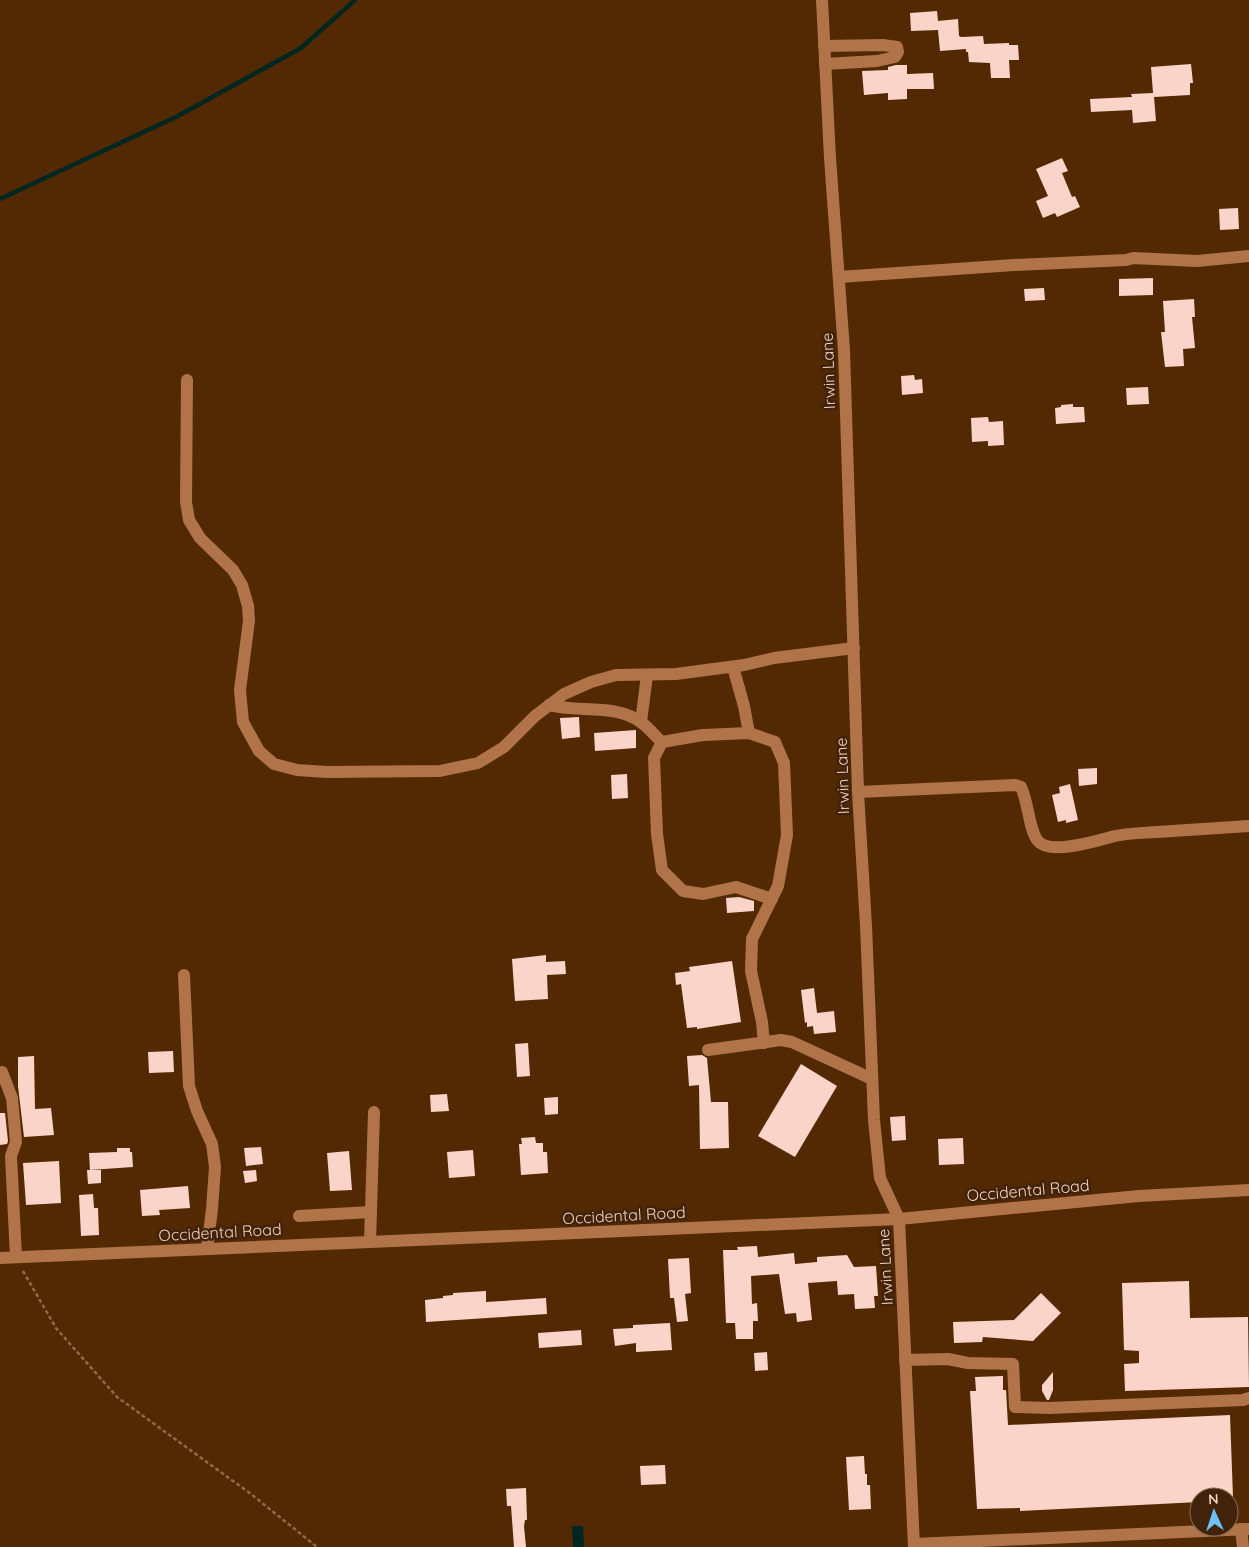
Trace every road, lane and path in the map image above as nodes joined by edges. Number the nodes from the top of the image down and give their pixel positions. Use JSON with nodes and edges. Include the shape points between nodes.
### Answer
{"nodes":[{"id":1,"x":822,"y":0,"type":"edge"},
{"id":2,"x":824,"y":46,"type":"junction"},
{"id":3,"x":825,"y":64,"type":"junction"},
{"id":4,"x":1249,"y":256,"type":"edge"},
{"id":5,"x":839,"y":277,"type":"junction"},
{"id":6,"x":187,"y":380,"type":"dead end"},
{"id":7,"x":854,"y":648,"type":"junction"},
{"id":8,"x":733,"y":667,"type":"junction"},
{"id":9,"x":647,"y":674,"type":"junction"},
{"id":10,"x":549,"y":705,"type":"junction"},
{"id":11,"x":641,"y":722,"type":"junction"},
{"id":12,"x":749,"y":733,"type":"junction"},
{"id":13,"x":662,"y":742,"type":"junction"},
{"id":14,"x":858,"y":792,"type":"junction"},
{"id":15,"x":1249,"y":826,"type":"edge"},
{"id":16,"x":772,"y":899,"type":"junction"},
{"id":17,"x":184,"y":974,"type":"dead end"},
{"id":18,"x":764,"y":1042,"type":"junction"},
{"id":19,"x":708,"y":1050,"type":"dead end"},
{"id":20,"x":2,"y":1072,"type":"dead end"},
{"id":21,"x":872,"y":1079,"type":"junction"},
{"id":22,"x":374,"y":1112,"type":"dead end"},
{"id":23,"x":1249,"y":1190,"type":"edge"},
{"id":24,"x":371,"y":1212,"type":"junction"},
{"id":25,"x":299,"y":1216,"type":"dead end"},
{"id":26,"x":899,"y":1219,"type":"junction"},
{"id":27,"x":370,"y":1242,"type":"junction"},
{"id":28,"x":207,"y":1249,"type":"junction"},
{"id":29,"x":0,"y":1258,"type":"edge"},
{"id":30,"x":16,"y":1258,"type":"junction"},
{"id":31,"x":905,"y":1360,"type":"junction"},
{"id":32,"x":1249,"y":1398,"type":"edge"},
{"id":33,"x":1245,"y":1529,"type":"edge"},
{"id":34,"x":914,"y":1546,"type":"edge"},
{"id":35,"x":317,"y":1547,"type":"edge"},
{"id":36,"x":1243,"y":1547,"type":"edge"}],
"edges":[{"from":1,"to":2,"type":"street","name":"Irwin Lane"},
{"from":2,"to":3,"type":"street","name":"Irwin Lane"},
{"from":2,"to":3,"type":"street","via":[[882,45],[897,47],[898,52],[895,57],[877,61]]},
{"from":3,"to":5,"type":"street","name":"Irwin Lane"},
{"from":4,"to":5,"type":"street","via":[[1197,261],[1132,258]]},
{"from":5,"to":7,"type":"street","name":"Irwin Lane"},
{"from":6,"to":10,"type":"street","via":[[186,502],[189,520],[200,538],[232,570],[242,585],[248,606],[240,690],[243,722],[259,751],[274,764],[297,770],[440,771],[478,762],[504,747]]},
{"from":7,"to":8,"type":"street","via":[[774,658]]},
{"from":7,"to":14,"type":"street","name":"Irwin Lane"},
{"from":8,"to":9,"type":"street"},
{"from":8,"to":12,"type":"street"},
{"from":9,"to":10,"type":"street","via":[[616,675],[591,682]]},
{"from":9,"to":11,"type":"street"},
{"from":10,"to":11,"type":"street","via":[[563,709],[611,711]]},
{"from":11,"to":13,"type":"street"},
{"from":12,"to":13,"type":"street","via":[[703,735]]},
{"from":12,"to":16,"type":"street","via":[[775,742],[784,764],[787,835],[778,886]]},
{"from":13,"to":16,"type":"street","via":[[654,758],[662,870],[683,891],[703,894],[736,887]]},
{"from":14,"to":15,"type":"street","via":[[1015,785],[1024,792],[1037,841],[1055,848],[1122,835]]},
{"from":14,"to":21,"type":"street","name":"Irwin Lane"},
{"from":16,"to":18,"type":"street","via":[[752,939],[751,971]]},
{"from":17,"to":28,"type":"street","via":[[190,1086],[212,1144],[216,1167]]},
{"from":18,"to":19,"type":"street"},
{"from":18,"to":21,"type":"street","via":[[792,1042]]},
{"from":20,"to":30,"type":"street","via":[[12,1098],[16,1142],[11,1156]]},
{"from":21,"to":26,"type":"street","name":"Irwin Lane","via":[[880,1178]]},
{"from":22,"to":24,"type":"street"},
{"from":23,"to":26,"type":"street","name":"Occidental Road","via":[[1139,1196]]},
{"from":24,"to":25,"type":"street"},
{"from":24,"to":27,"type":"street"},
{"from":26,"to":27,"type":"street","name":"Occidental Road"},
{"from":26,"to":31,"type":"street","name":"Irwin Lane"},
{"from":27,"to":28,"type":"street","name":"Occidental Road"},
{"from":28,"to":30,"type":"street","name":"Occidental Road"},
{"from":29,"to":30,"type":"street","name":"Occidental Road"},
{"from":30,"to":35,"type":"path","via":[[56,1328],[117,1397],[251,1494]]},
{"from":31,"to":32,"type":"street","via":[[948,1359],[1013,1364],[1015,1407]]},
{"from":31,"to":34,"type":"street","name":"Irwin Lane"},
{"from":33,"to":34,"type":"street"},
{"from":33,"to":36,"type":"street"}]}
